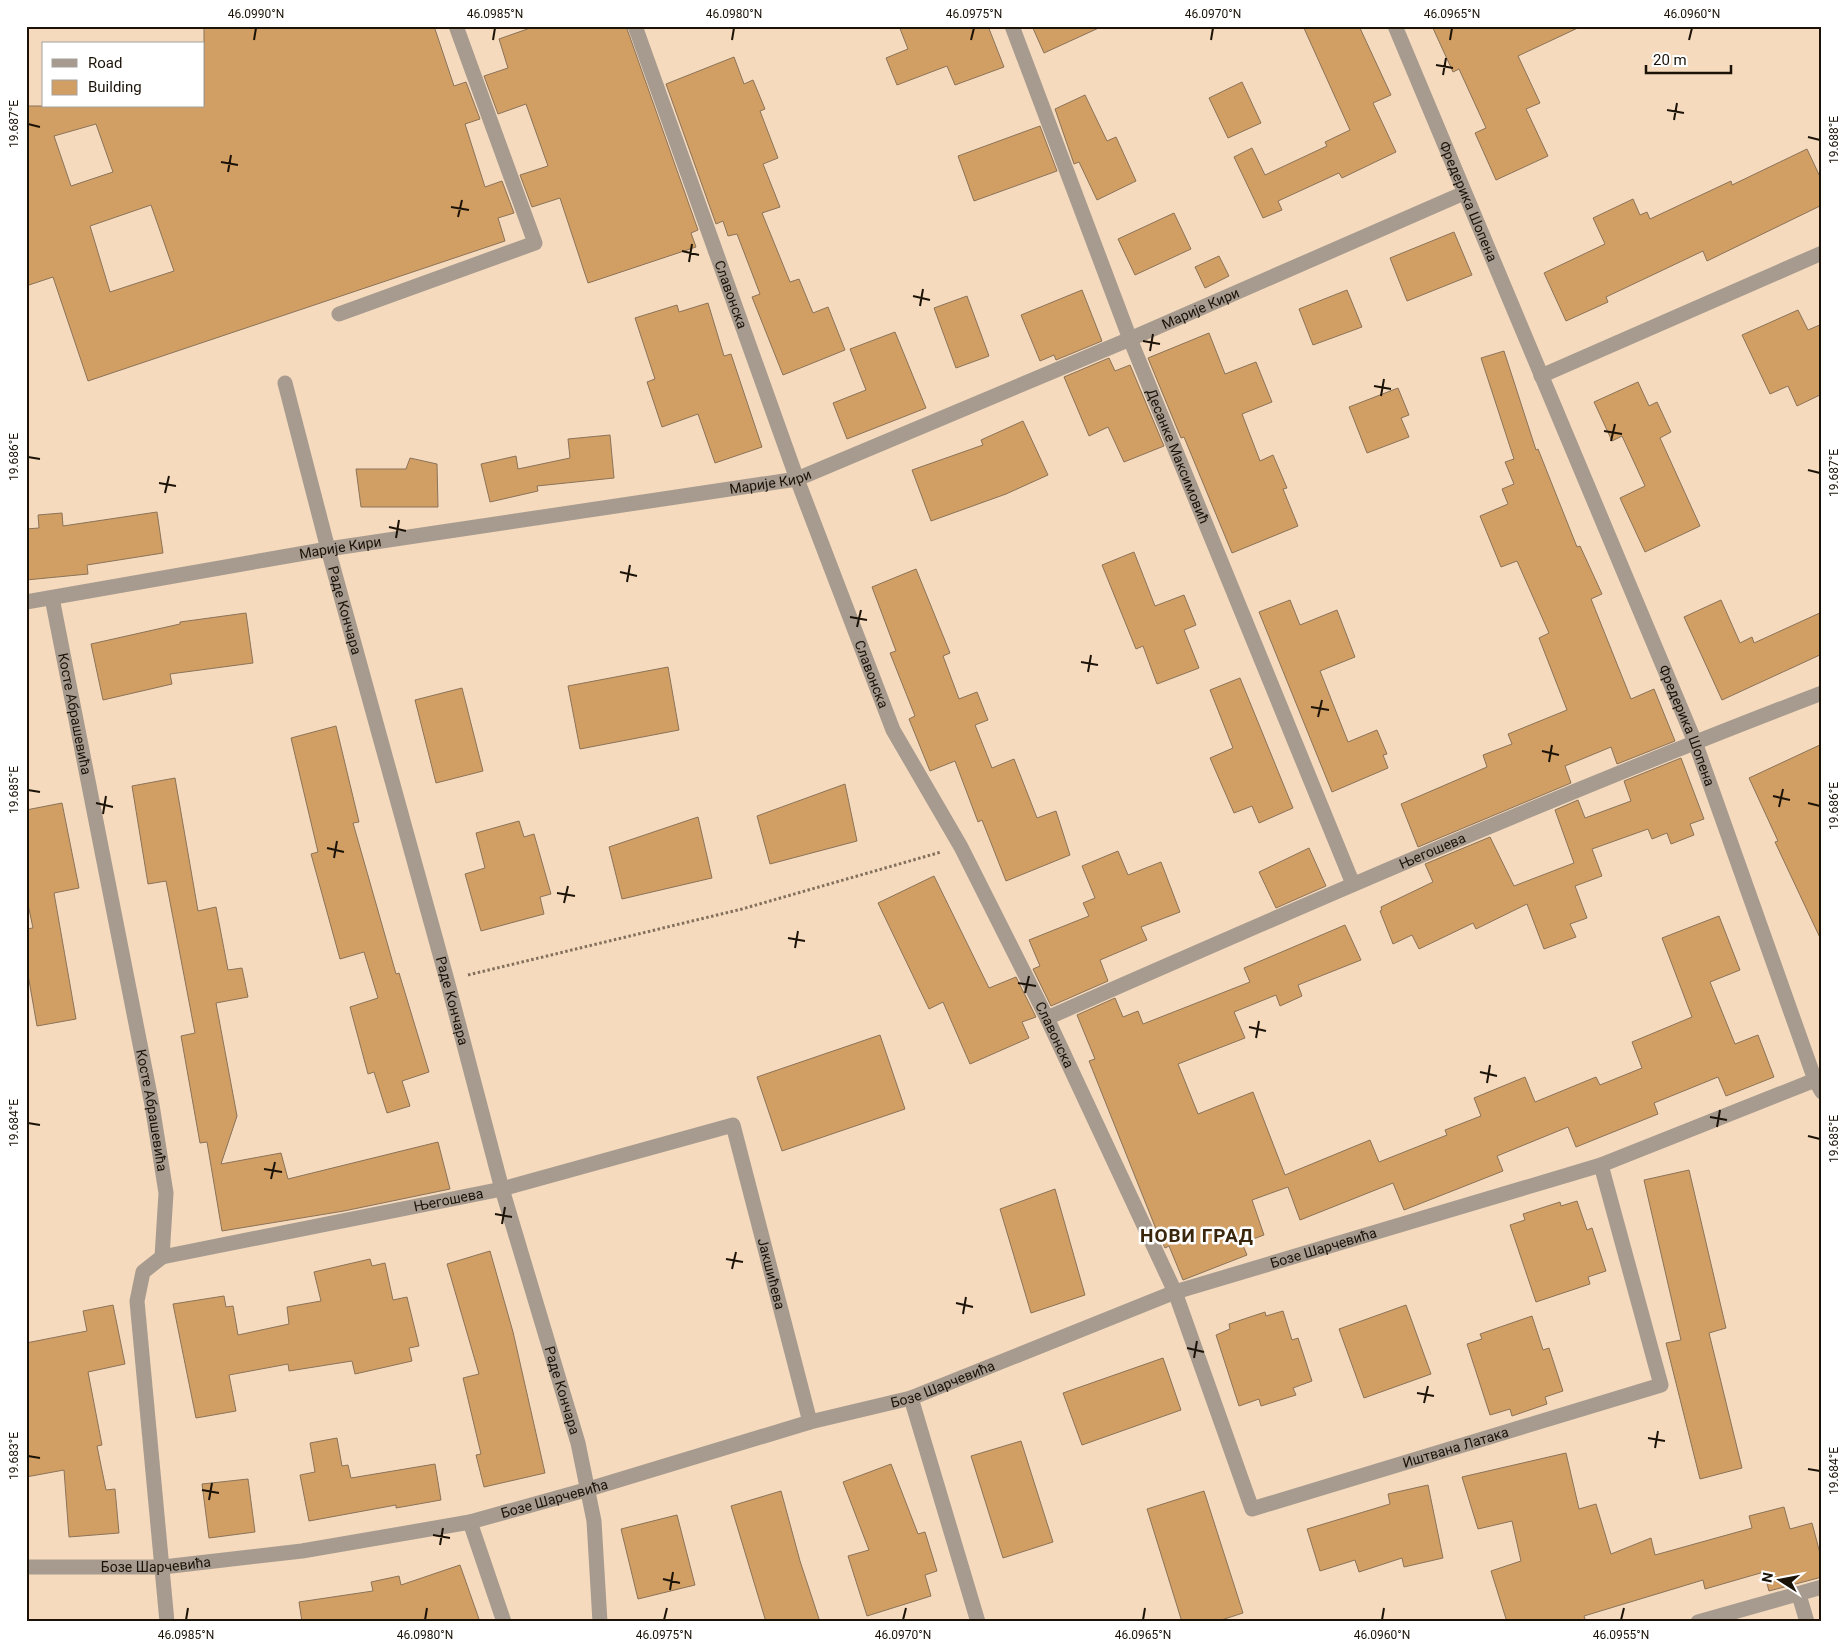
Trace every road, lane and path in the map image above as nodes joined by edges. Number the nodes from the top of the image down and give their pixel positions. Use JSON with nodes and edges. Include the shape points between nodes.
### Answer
{"nodes":[{"id":1,"x":456,"y":26,"type":"edge"},
{"id":2,"x":635,"y":26,"type":"edge"},
{"id":3,"x":1012,"y":26,"type":"edge"},
{"id":4,"x":1395,"y":26,"type":"edge"},
{"id":5,"x":1464,"y":193,"type":"junction"},
{"id":6,"x":1822,"y":253,"type":"edge"},
{"id":7,"x":339,"y":314,"type":"dead end"},
{"id":8,"x":1130,"y":339,"type":"junction"},
{"id":9,"x":1541,"y":376,"type":"junction"},
{"id":10,"x":285,"y":383,"type":"dead end"},
{"id":11,"x":797,"y":479,"type":"junction"},
{"id":12,"x":328,"y":549,"type":"junction"},
{"id":13,"x":52,"y":598,"type":"junction"},
{"id":14,"x":26,"y":602,"type":"edge"},
{"id":15,"x":1822,"y":694,"type":"edge"},
{"id":16,"x":1695,"y":742,"type":"junction"},
{"id":17,"x":961,"y":847,"type":"junction"},
{"id":18,"x":1353,"y":884,"type":"junction"},
{"id":19,"x":448,"y":980,"type":"junction"},
{"id":20,"x":1047,"y":1018,"type":"junction"},
{"id":21,"x":1818,"y":1086,"type":"edge"},
{"id":22,"x":733,"y":1124,"type":"joint"},
{"id":23,"x":1601,"y":1165,"type":"junction"},
{"id":24,"x":502,"y":1189,"type":"junction"},
{"id":25,"x":162,"y":1256,"type":"junction"},
{"id":26,"x":1175,"y":1292,"type":"junction"},
{"id":27,"x":911,"y":1398,"type":"junction"},
{"id":28,"x":810,"y":1422,"type":"junction"},
{"id":29,"x":589,"y":1489,"type":"junction"},
{"id":30,"x":470,"y":1522,"type":"junction"},
{"id":31,"x":26,"y":1567,"type":"edge"},
{"id":32,"x":163,"y":1568,"type":"junction"},
{"id":33,"x":1822,"y":1587,"type":"edge"},
{"id":34,"x":1799,"y":1595,"type":"junction"},
{"id":35,"x":168,"y":1622,"type":"edge"},
{"id":36,"x":504,"y":1622,"type":"edge"},
{"id":37,"x":600,"y":1622,"type":"edge"},
{"id":38,"x":978,"y":1622,"type":"edge"},
{"id":39,"x":1698,"y":1622,"type":"edge"},
{"id":40,"x":1807,"y":1622,"type":"edge"}],
"edges":[{"from":1,"to":7,"type":"street","via":[[535,243]]},
{"from":2,"to":11,"type":"street","name":"Славонска"},
{"from":3,"to":8,"type":"street","name":"Десанке Максимовић"},
{"from":4,"to":5,"type":"street","name":"Фредерика Шопена"},
{"from":5,"to":8,"type":"street","name":"Марије Кири"},
{"from":5,"to":9,"type":"street","name":"Фредерика Шопена"},
{"from":6,"to":9,"type":"street"},
{"from":8,"to":11,"type":"street","name":"Марије Кири"},
{"from":8,"to":18,"type":"street","name":"Десанке Максимовић"},
{"from":9,"to":16,"type":"street","name":"Фредерика Шопена"},
{"from":10,"to":12,"type":"street","name":"Раде Кончара"},
{"from":11,"to":12,"type":"street","name":"Марије Кири"},
{"from":11,"to":17,"type":"street","name":"Славонска","via":[[893,730]]},
{"from":12,"to":13,"type":"street","name":"Марије Кири"},
{"from":12,"to":19,"type":"street","name":"Раде Кончара"},
{"from":13,"to":14,"type":"street","name":"Марије Кири"},
{"from":13,"to":25,"type":"street","name":"Косте Абрашевића","via":[[153,1115],[166,1193]]},
{"from":15,"to":16,"type":"street","name":"Његошева"},
{"from":16,"to":18,"type":"street","name":"Његошева"},
{"from":16,"to":21,"type":"street","name":"Фредерика Шопена"},
{"from":17,"to":19,"type":"path","via":[[742,909]]},
{"from":17,"to":20,"type":"street","name":"Славонска"},
{"from":18,"to":20,"type":"street","name":"Његошева"},
{"from":19,"to":24,"type":"street","name":"Раде Кончара"},
{"from":20,"to":26,"type":"street","name":"Славонска"},
{"from":21,"to":23,"type":"street","name":"Бозе Шарчевића"},
{"from":22,"to":24,"type":"street","name":"Његошева"},
{"from":22,"to":28,"type":"street","name":"Јакшићева"},
{"from":23,"to":26,"type":"street","name":"Бозе Шарчевића"},
{"from":23,"to":26,"type":"street","name":"Иштвана Латака","via":[[1661,1385],[1252,1509]]},
{"from":24,"to":25,"type":"street","name":"Његошева"},
{"from":24,"to":29,"type":"street","name":"Раде Кончара"},
{"from":25,"to":32,"type":"street","via":[[143,1272],[137,1301]]},
{"from":26,"to":27,"type":"street","name":"Бозе Шарчевића"},
{"from":27,"to":28,"type":"street","name":"Бозе Шарчевића"},
{"from":27,"to":38,"type":"street"},
{"from":28,"to":29,"type":"street","name":"Бозе Шарчевића"},
{"from":29,"to":30,"type":"street","name":"Бозе Шарчевића"},
{"from":29,"to":37,"type":"street","name":"Раде Кончара"},
{"from":30,"to":32,"type":"street","name":"Бозе Шарчевића","via":[[302,1552]]},
{"from":30,"to":36,"type":"street"},
{"from":31,"to":32,"type":"street","name":"Бозе Шарчевића"},
{"from":32,"to":35,"type":"street"},
{"from":33,"to":34,"type":"street"},
{"from":34,"to":39,"type":"street"},
{"from":34,"to":40,"type":"street"}]}
